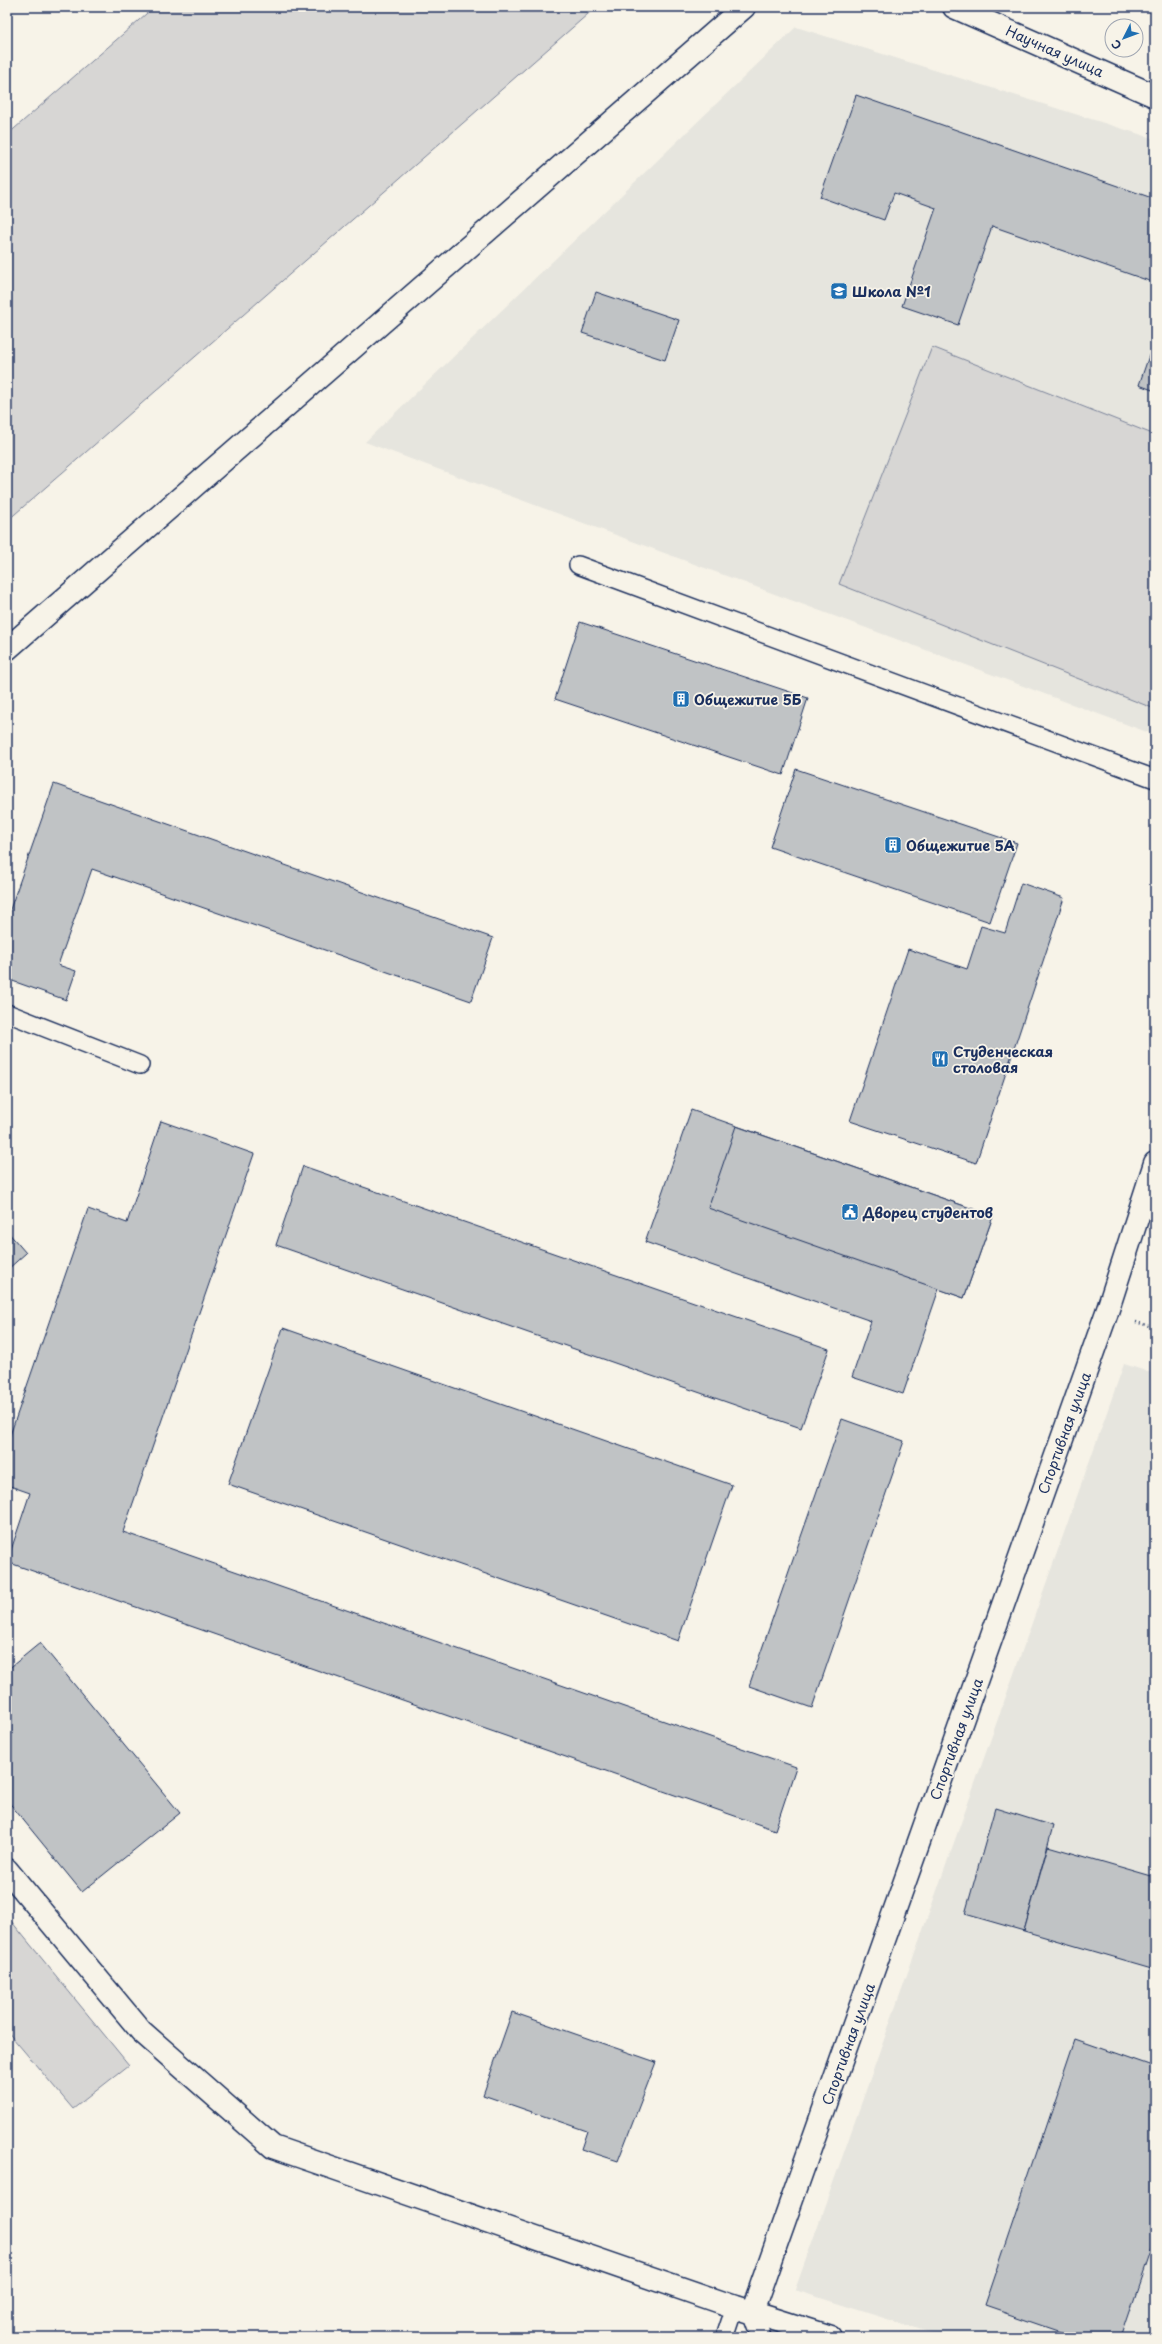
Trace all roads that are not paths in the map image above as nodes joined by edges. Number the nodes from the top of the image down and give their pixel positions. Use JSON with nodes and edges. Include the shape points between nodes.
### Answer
{"nodes":[{"id":1,"x":744,"y":7,"type":"edge"},
{"id":2,"x":954,"y":7,"type":"edge"},
{"id":3,"x":1155,"y":96,"type":"edge"},
{"id":4,"x":578,"y":565,"type":"dead end"},
{"id":5,"x":7,"y":649,"type":"edge"},
{"id":6,"x":1155,"y":779,"type":"edge"},
{"id":7,"x":7,"y":1013,"type":"edge"},
{"id":8,"x":140,"y":1065,"type":"dead end"},
{"id":9,"x":1155,"y":1163,"type":"edge"},
{"id":10,"x":7,"y":1870,"type":"edge"},
{"id":11,"x":744,"y":2310,"type":"junction"},
{"id":12,"x":725,"y":2337,"type":"edge"},
{"id":13,"x":761,"y":2337,"type":"edge"},
{"id":14,"x":830,"y":2337,"type":"edge"}],
"edges":[{"from":1,"to":5,"type":"street"},
{"from":2,"to":3,"type":"street","name":"Научная улица"},
{"from":4,"to":6,"type":"lane"},
{"from":7,"to":8,"type":"lane"},
{"from":9,"to":11,"type":"street","name":"Спортивная улица","via":[[1107,1312]]},
{"from":10,"to":11,"type":"street","via":[[141,2031],[273,2147]]},
{"from":11,"to":12,"type":"lane"},
{"from":11,"to":13,"type":"lane"},
{"from":11,"to":14,"type":"street"}]}
